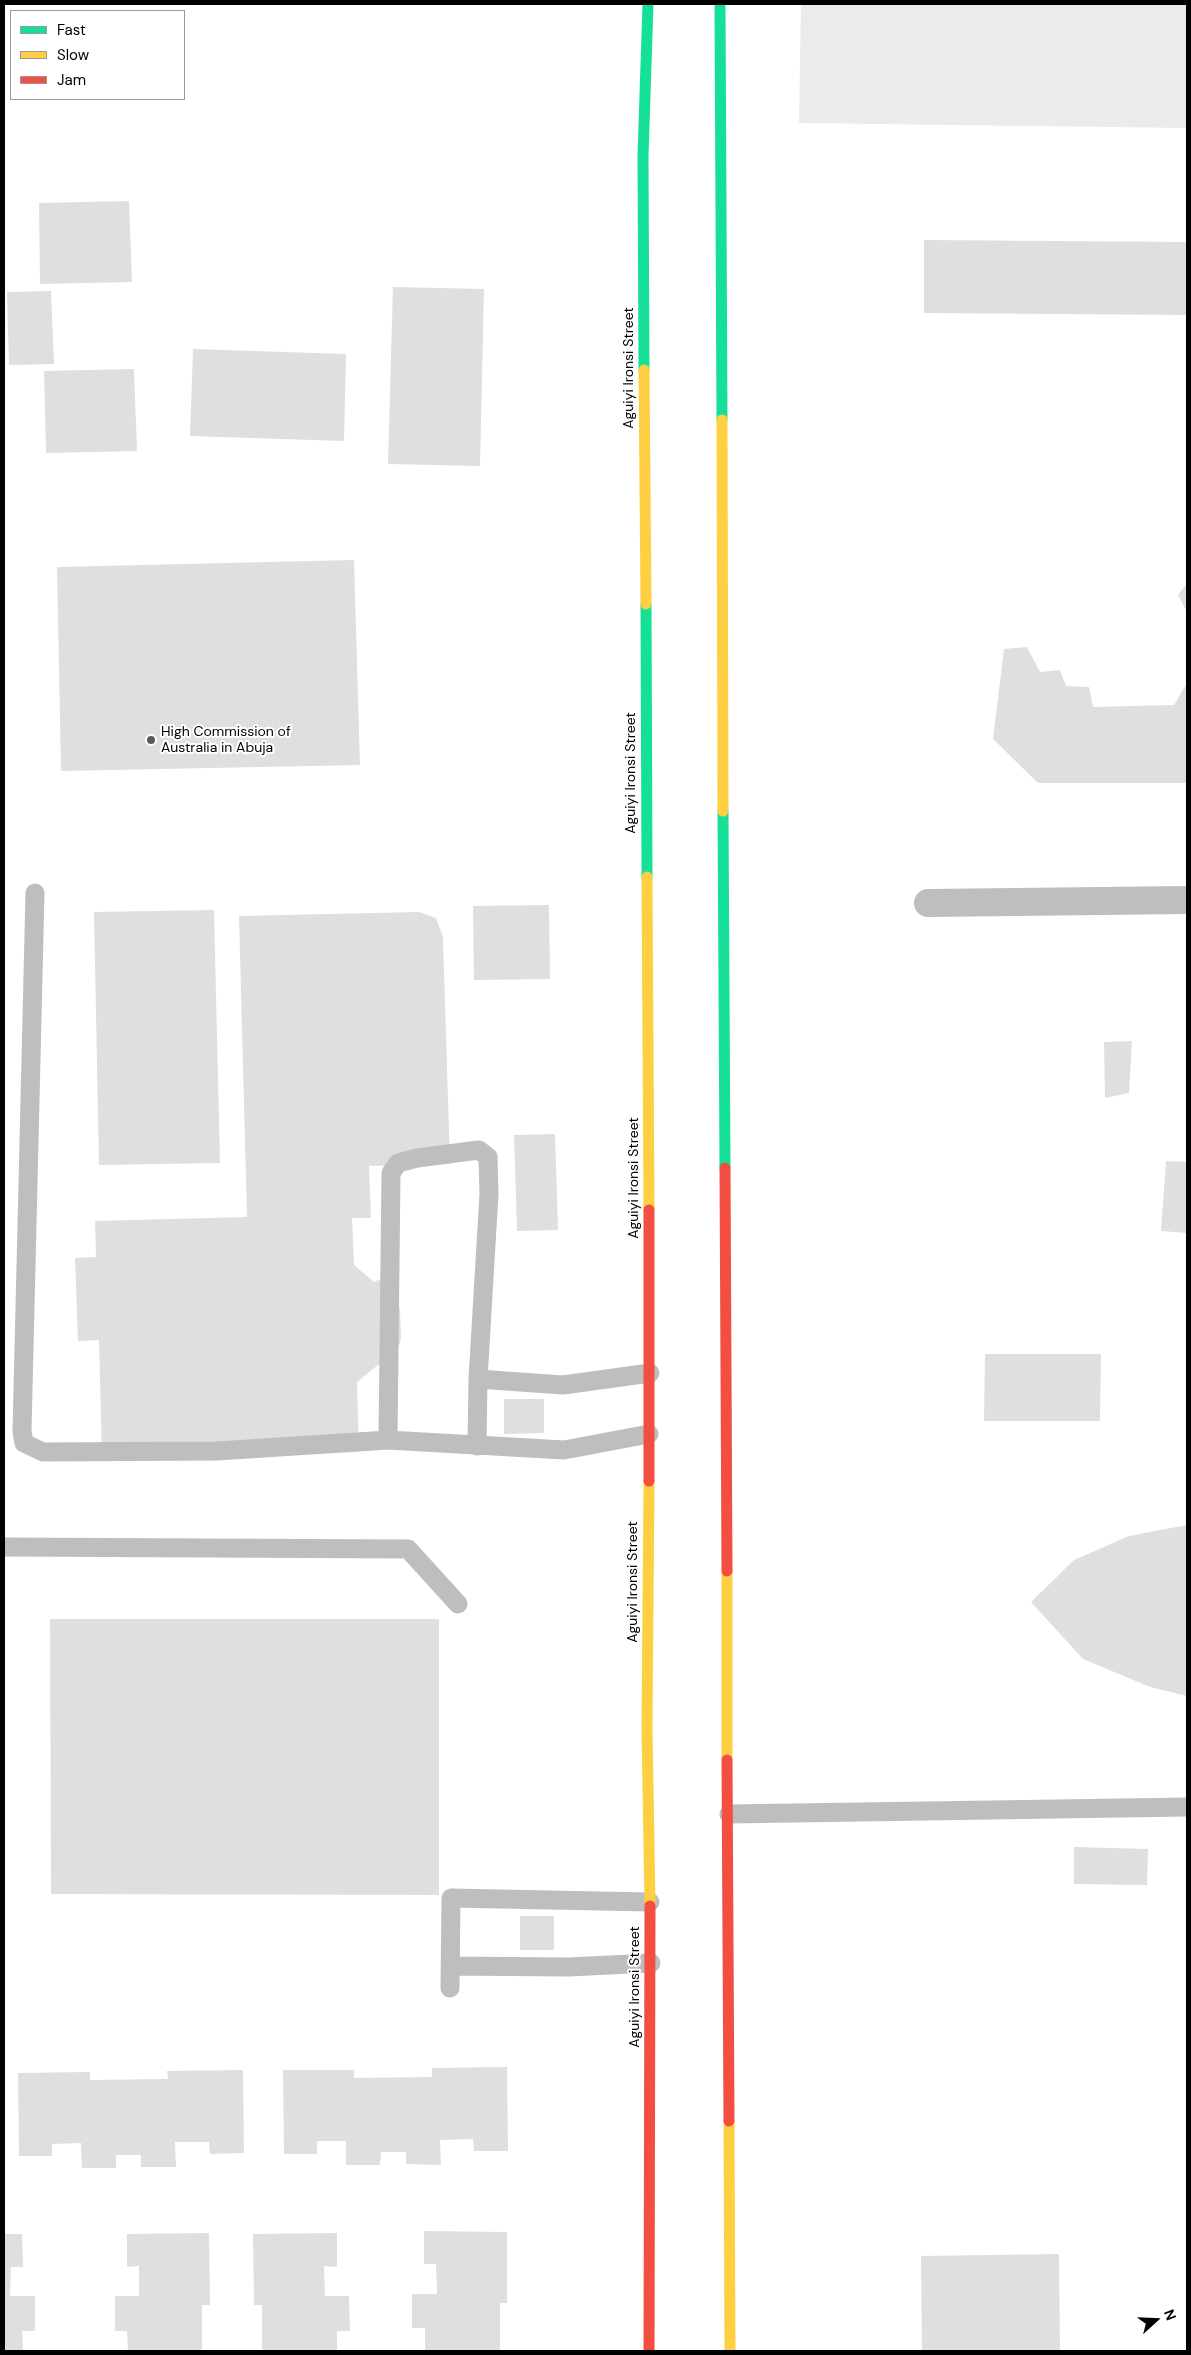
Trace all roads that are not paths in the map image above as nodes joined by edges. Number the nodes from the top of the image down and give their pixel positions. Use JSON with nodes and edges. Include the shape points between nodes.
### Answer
{"nodes":[{"id":1,"x":648,"y":4,"type":"edge"},
{"id":2,"x":720,"y":4,"type":"edge"},
{"id":3,"x":35,"y":893,"type":"dead end"},
{"id":4,"x":1187,"y":900,"type":"edge"},
{"id":5,"x":928,"y":903,"type":"dead end"},
{"id":6,"x":650,"y":1373,"type":"junction"},
{"id":7,"x":478,"y":1379,"type":"junction"},
{"id":8,"x":649,"y":1434,"type":"junction"},
{"id":9,"x":388,"y":1440,"type":"junction"},
{"id":10,"x":477,"y":1446,"type":"junction"},
{"id":11,"x":4,"y":1547,"type":"edge"},
{"id":12,"x":458,"y":1604,"type":"dead end"},
{"id":13,"x":1187,"y":1807,"type":"edge"},
{"id":14,"x":729,"y":1814,"type":"junction"},
{"id":15,"x":650,"y":1902,"type":"junction"},
{"id":16,"x":651,"y":1964,"type":"junction"},
{"id":17,"x":450,"y":1966,"type":"junction"},
{"id":18,"x":450,"y":1988,"type":"dead end"},
{"id":19,"x":649,"y":2351,"type":"edge"},
{"id":20,"x":730,"y":2351,"type":"edge"}],
"edges":[{"from":1,"to":6,"type":"main road","name":"Aguiyi Ironsi Street","via":[[643,156]]},
{"from":2,"to":14,"type":"main road"},
{"from":3,"to":9,"type":"lane","via":[[24,1443],[43,1452],[198,1451]]},
{"from":4,"to":5,"type":"street"},
{"from":6,"to":7,"type":"lane","via":[[563,1385]]},
{"from":6,"to":8,"type":"main road","name":"Aguiyi Ironsi Street"},
{"from":7,"to":9,"type":"lane","via":[[490,1194],[488,1157],[480,1150],[398,1163],[391,1173]]},
{"from":7,"to":10,"type":"lane"},
{"from":8,"to":10,"type":"lane","via":[[564,1450]]},
{"from":8,"to":15,"type":"main road","name":"Aguiyi Ironsi Street","via":[[647,1728]]},
{"from":9,"to":10,"type":"lane"},
{"from":11,"to":12,"type":"lane","via":[[408,1548]]},
{"from":13,"to":14,"type":"lane"},
{"from":14,"to":20,"type":"main road"},
{"from":15,"to":16,"type":"main road","name":"Aguiyi Ironsi Street"},
{"from":15,"to":17,"type":"lane","via":[[451,1898]]},
{"from":16,"to":17,"type":"lane"},
{"from":16,"to":19,"type":"main road","name":"Aguiyi Ironsi Street"},
{"from":17,"to":18,"type":"lane"}]}
